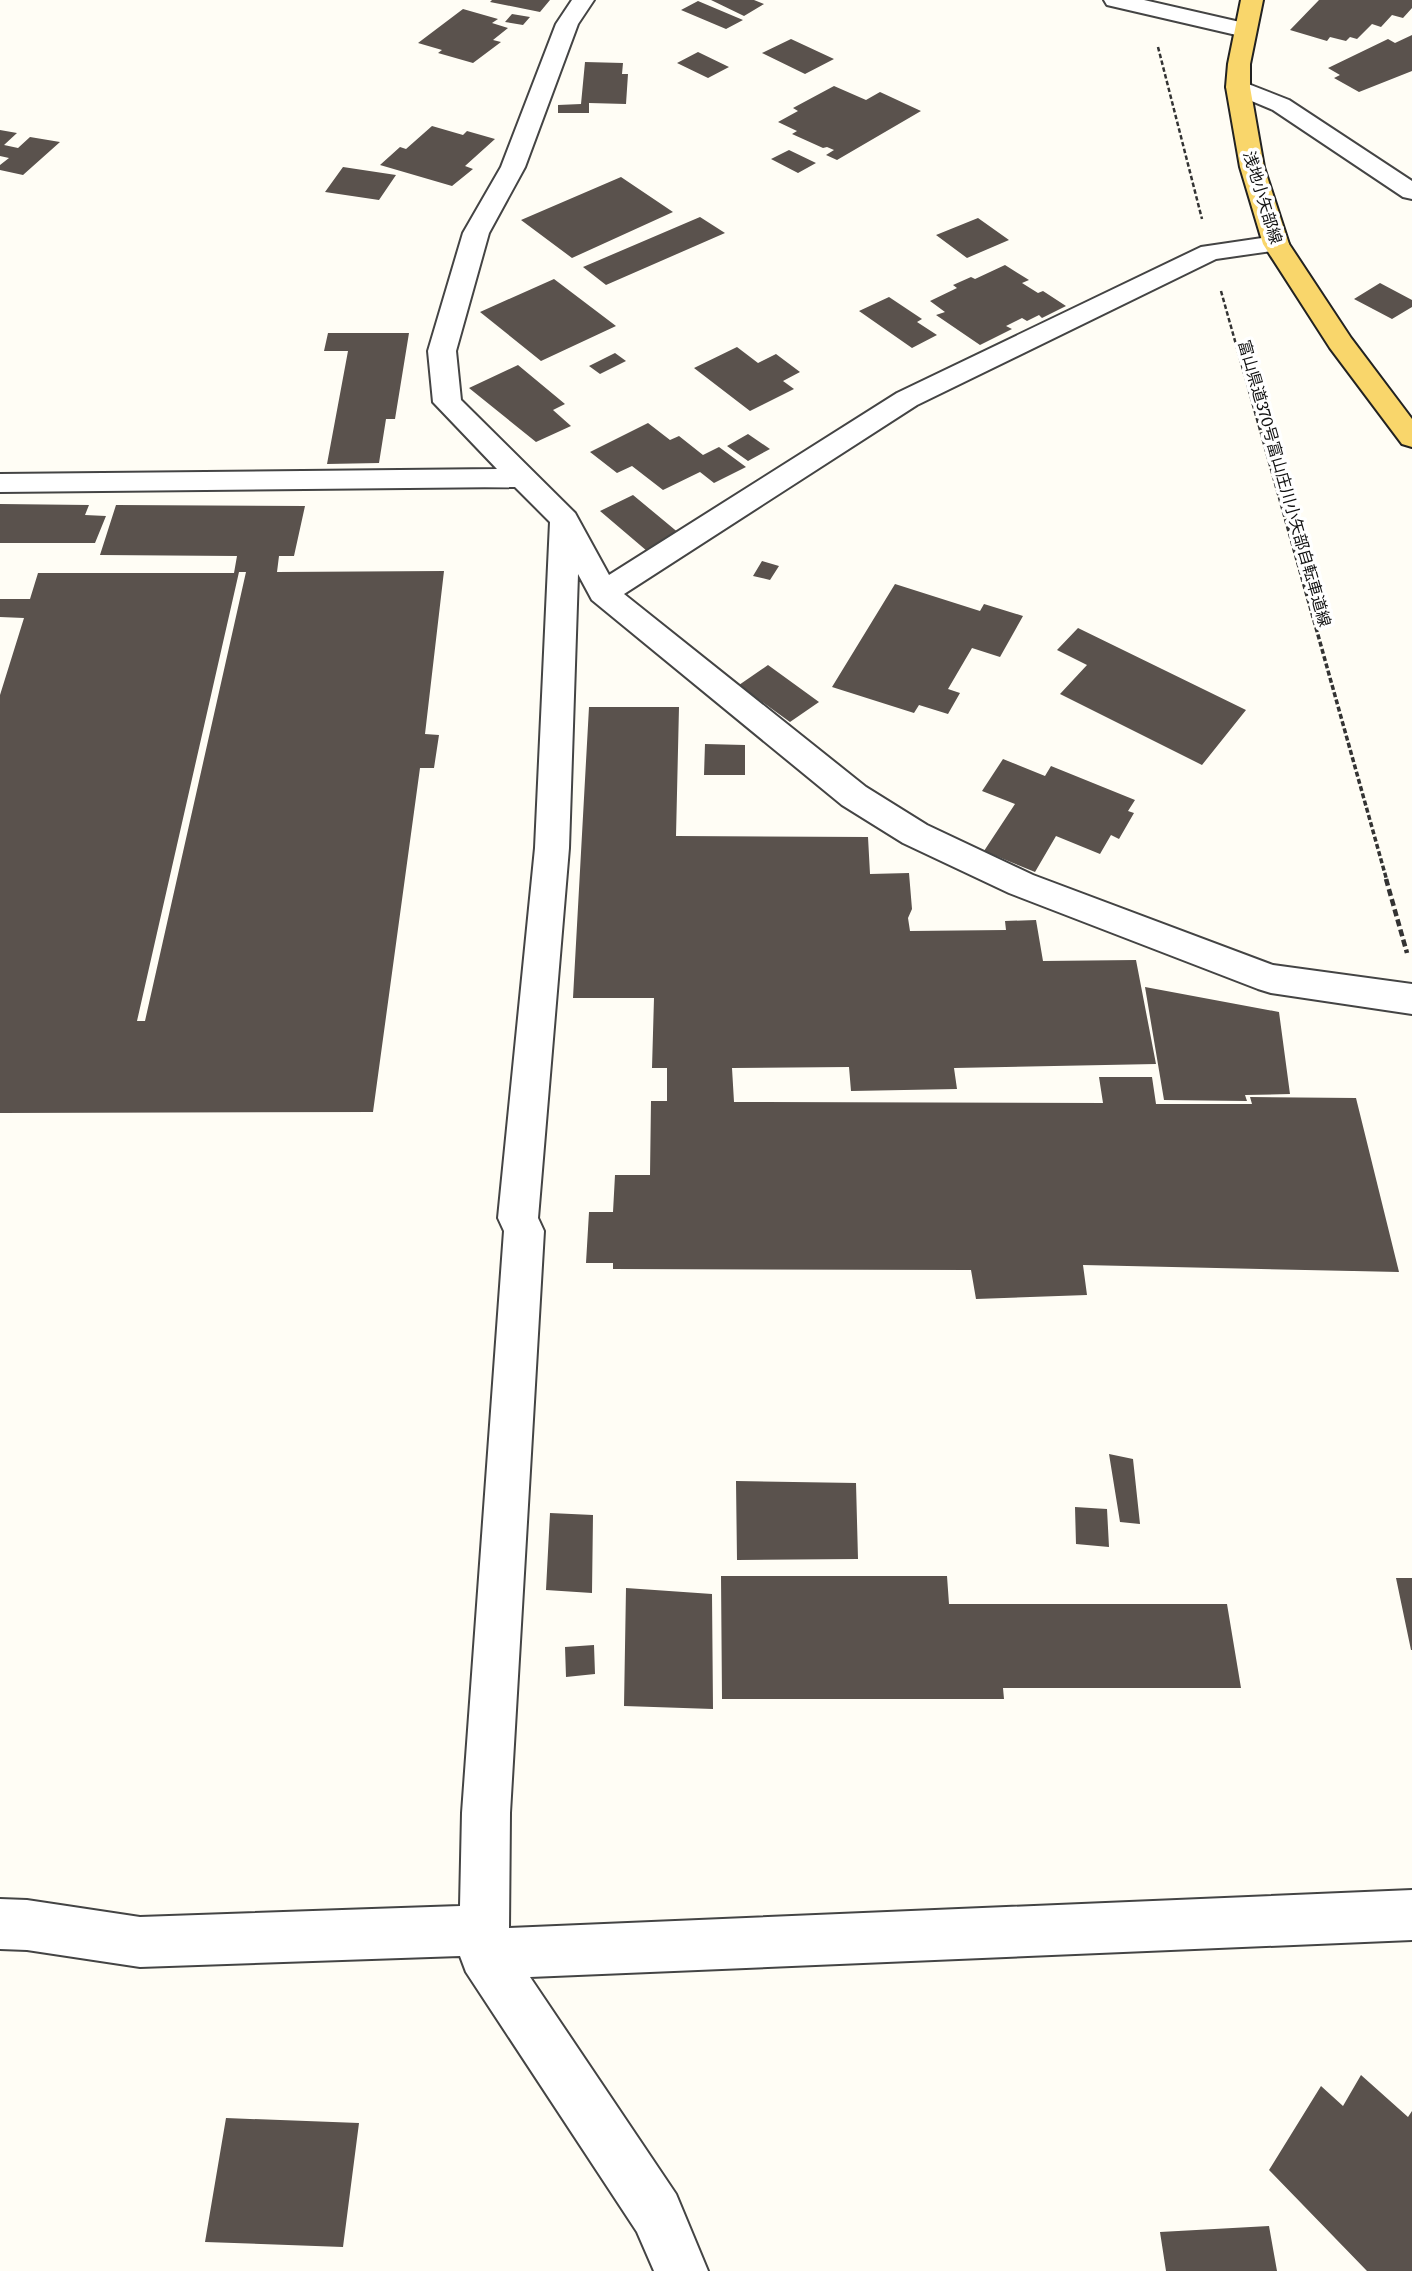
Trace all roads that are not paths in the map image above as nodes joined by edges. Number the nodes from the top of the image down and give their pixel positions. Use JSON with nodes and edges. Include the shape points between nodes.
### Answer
{"nodes":[{"id":1,"x":583,"y":0,"type":"edge"},
{"id":2,"x":1115,"y":0,"type":"edge"},
{"id":3,"x":1252,"y":0,"type":"edge"},
{"id":4,"x":1245,"y":30,"type":"junction"},
{"id":5,"x":1238,"y":88,"type":"junction"},
{"id":6,"x":1412,"y":192,"type":"edge"},
{"id":7,"x":1276,"y":244,"type":"junction"},
{"id":8,"x":1412,"y":438,"type":"edge"},
{"id":9,"x":522,"y":478,"type":"junction"},
{"id":10,"x":0,"y":483,"type":"edge"},
{"id":11,"x":565,"y":520,"type":"junction"},
{"id":12,"x":603,"y":593,"type":"junction"},
{"id":13,"x":1412,"y":999,"type":"edge"},
{"id":14,"x":1412,"y":1915,"type":"edge"},
{"id":15,"x":0,"y":1924,"type":"edge"},
{"id":16,"x":484,"y":1942,"type":"junction"},
{"id":17,"x":681,"y":2271,"type":"edge"}],
"edges":[{"from":1,"to":9,"type":"street","via":[[566,24],[513,167],[476,233],[442,351],[447,402]]},
{"from":2,"to":4,"type":"street"},
{"from":3,"to":4,"type":"main road","name":"浅地小矢部線"},
{"from":4,"to":5,"type":"main road","name":"浅地小矢部線"},
{"from":5,"to":6,"type":"street","via":[[1281,105]]},
{"from":5,"to":7,"type":"main road","name":"浅地小矢部線","via":[[1252,167]]},
{"from":7,"to":8,"type":"main road","name":"浅地小矢部線","via":[[1340,342]]},
{"from":7,"to":12,"type":"street","via":[[1210,252],[907,399]]},
{"from":9,"to":10,"type":"street"},
{"from":9,"to":11,"type":"street"},
{"from":11,"to":12,"type":"street"},
{"from":11,"to":16,"type":"street","via":[[552,848],[518,1218],[524,1231],[486,1813]]},
{"from":12,"to":13,"type":"street","via":[[854,796],[915,834],[1021,884],[1271,979]]},
{"from":14,"to":16,"type":"street"},
{"from":15,"to":16,"type":"street","via":[[140,1942]]},
{"from":16,"to":17,"type":"street","via":[[657,2213]]}]}
